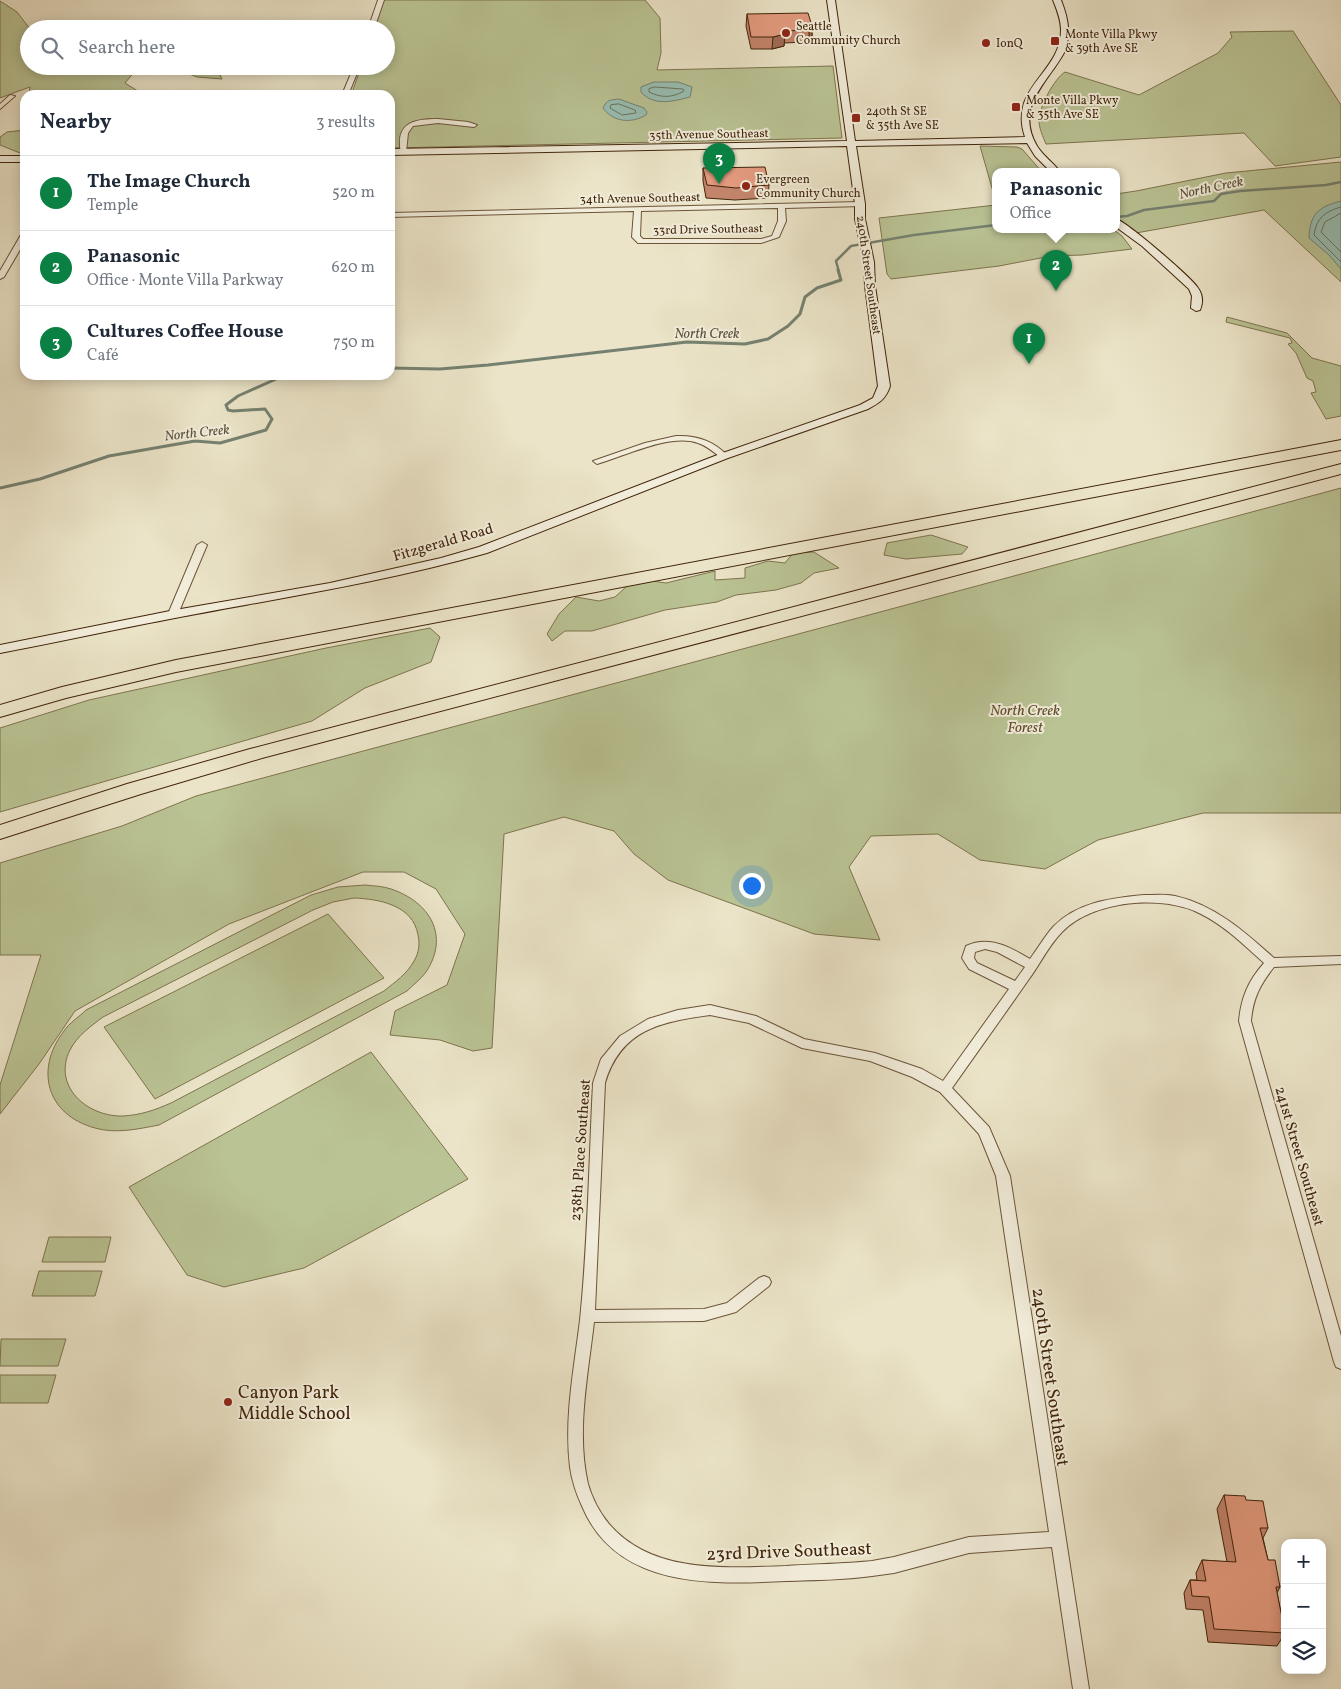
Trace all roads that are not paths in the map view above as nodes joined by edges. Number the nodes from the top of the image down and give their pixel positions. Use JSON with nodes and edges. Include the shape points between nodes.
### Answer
{"nodes":[{"id":1,"x":381,"y":0,"type":"edge"},
{"id":2,"x":831,"y":0,"type":"edge"},
{"id":3,"x":1057,"y":0,"type":"edge"},
{"id":4,"x":374,"y":20,"type":"edge"},
{"id":5,"x":354,"y":75,"type":"edge"},
{"id":6,"x":347,"y":90,"type":"edge"},
{"id":7,"x":12,"y":96,"type":"dead end"},
{"id":8,"x":0,"y":107,"type":"edge"},
{"id":9,"x":474,"y":125,"type":"dead end"},
{"id":10,"x":1028,"y":140,"type":"junction"},
{"id":11,"x":850,"y":144,"type":"junction"},
{"id":12,"x":395,"y":152,"type":"edge"},
{"id":13,"x":403,"y":152,"type":"junction"},
{"id":14,"x":0,"y":159,"type":"edge"},
{"id":15,"x":20,"y":159,"type":"edge"},
{"id":16,"x":1052,"y":168,"type":"edge"},
{"id":17,"x":860,"y":204,"type":"junction"},
{"id":18,"x":782,"y":207,"type":"junction"},
{"id":19,"x":638,"y":209,"type":"junction"},
{"id":20,"x":395,"y":215,"type":"edge"},
{"id":21,"x":1120,"y":225,"type":"edge"},
{"id":22,"x":20,"y":244,"type":"edge"},
{"id":23,"x":0,"y":278,"type":"edge"},
{"id":24,"x":1196,"y":308,"type":"dead end"},
{"id":25,"x":876,"y":400,"type":"joint"},
{"id":26,"x":1341,"y":438,"type":"edge"},
{"id":27,"x":1341,"y":445,"type":"edge"},
{"id":28,"x":724,"y":456,"type":"junction"},
{"id":29,"x":597,"y":461,"type":"dead end"},
{"id":30,"x":1341,"y":463,"type":"edge"},
{"id":31,"x":1341,"y":469,"type":"edge"},
{"id":32,"x":1168,"y":471,"type":"junction"},
{"id":33,"x":1188,"y":474,"type":"junction"},
{"id":34,"x":202,"y":545,"type":"dead end"},
{"id":35,"x":173,"y":614,"type":"junction"},
{"id":36,"x":248,"y":643,"type":"junction"},
{"id":37,"x":0,"y":649,"type":"edge"},
{"id":38,"x":232,"y":656,"type":"junction"},
{"id":39,"x":0,"y":700,"type":"edge"},
{"id":40,"x":0,"y":711,"type":"edge"},
{"id":41,"x":0,"y":824,"type":"edge"},
{"id":42,"x":0,"y":832,"type":"edge"},
{"id":43,"x":1341,"y":960,"type":"edge"},
{"id":44,"x":1270,"y":963,"type":"junction"},
{"id":45,"x":1032,"y":965,"type":"junction"},
{"id":46,"x":1017,"y":987,"type":"junction"},
{"id":47,"x":945,"y":1088,"type":"junction"},
{"id":48,"x":764,"y":1282,"type":"dead end"},
{"id":49,"x":587,"y":1316,"type":"junction"},
{"id":50,"x":1341,"y":1362,"type":"edge"},
{"id":51,"x":1056,"y":1540,"type":"junction"},
{"id":52,"x":1081,"y":1689,"type":"edge"}],
"edges":[{"from":1,"to":4,"type":"street"},
{"from":2,"to":11,"type":"street","name":"240th Street Southeast"},
{"from":3,"to":10,"type":"street","via":[[1063,15],[1064,40],[1055,63],[1029,97],[1026,118]]},
{"from":5,"to":6,"type":"street"},
{"from":7,"to":8,"type":"street"},
{"from":9,"to":13,"type":"street","via":[[456,122],[410,124],[406,128]]},
{"from":10,"to":11,"type":"street","name":"35th Avenue Southeast"},
{"from":10,"to":16,"type":"street"},
{"from":11,"to":13,"type":"street","name":"35th Avenue Southeast"},
{"from":11,"to":17,"type":"street","name":"240th Street Southeast"},
{"from":12,"to":13,"type":"street","name":"35th Avenue Southeast"},
{"from":14,"to":15,"type":"street"},
{"from":17,"to":18,"type":"street","name":"34th Avenue Southeast"},
{"from":17,"to":25,"type":"street","name":"240th Street Southeast","via":[[884,386]]},
{"from":18,"to":19,"type":"street","name":"34th Avenue Southeast"},
{"from":18,"to":19,"type":"street","name":"33rd Drive Southeast","via":[[782,221],[775,237],[761,241],[641,241],[636,237]]},
{"from":19,"to":20,"type":"street","name":"34th Avenue Southeast"},
{"from":21,"to":24,"type":"street","via":[[1193,288],[1197,296]]},
{"from":22,"to":23,"type":"street"},
{"from":25,"to":28,"type":"street","name":"Fitzgerald Road"},
{"from":26,"to":32,"type":"highway"},
{"from":27,"to":33,"type":"highway"},
{"from":28,"to":29,"type":"street","via":[[707,443],[685,438]]},
{"from":28,"to":35,"type":"street","name":"Fitzgerald Road","via":[[483,550],[449,560],[326,588]]},
{"from":30,"to":41,"type":"highway","via":[[259,746]]},
{"from":31,"to":42,"type":"highway","via":[[257,753]]},
{"from":32,"to":33,"type":"highway"},
{"from":32,"to":36,"type":"highway"},
{"from":33,"to":38,"type":"highway"},
{"from":34,"to":35,"type":"street"},
{"from":35,"to":37,"type":"street","name":"Fitzgerald Road"},
{"from":36,"to":38,"type":"highway"},
{"from":36,"to":39,"type":"highway","via":[[97,674]]},
{"from":38,"to":40,"type":"highway","via":[[138,675]]},
{"from":43,"to":44,"type":"street"},
{"from":44,"to":45,"type":"street","via":[[1239,933],[1205,911],[1174,900],[1144,899],[1084,910],[1058,929]]},
{"from":44,"to":50,"type":"street","name":"241st Street Southeast","via":[[1246,1000],[1245,1021]]},
{"from":45,"to":46,"type":"street"},
{"from":45,"to":46,"type":"street","via":[[989,945],[978,945],[970,950],[968,958],[973,966]]},
{"from":46,"to":47,"type":"street"},
{"from":47,"to":49,"type":"street","name":"238th Place Southeast","via":[[917,1073],[871,1056],[802,1043],[752,1019],[710,1010],[652,1022],[624,1039],[605,1063],[599,1083]]},
{"from":47,"to":51,"type":"street","name":"240th Street Southeast","via":[[984,1131],[1003,1176]]},
{"from":48,"to":49,"type":"street","via":[[731,1308],[704,1315]]},
{"from":49,"to":51,"type":"street","name":"23rd Drive Southeast","via":[[578,1409],[581,1486],[596,1521],[621,1549],[652,1565],[688,1574],[733,1576],[883,1568],[967,1545]]},
{"from":51,"to":52,"type":"street","name":"240th Street Southeast"}]}
